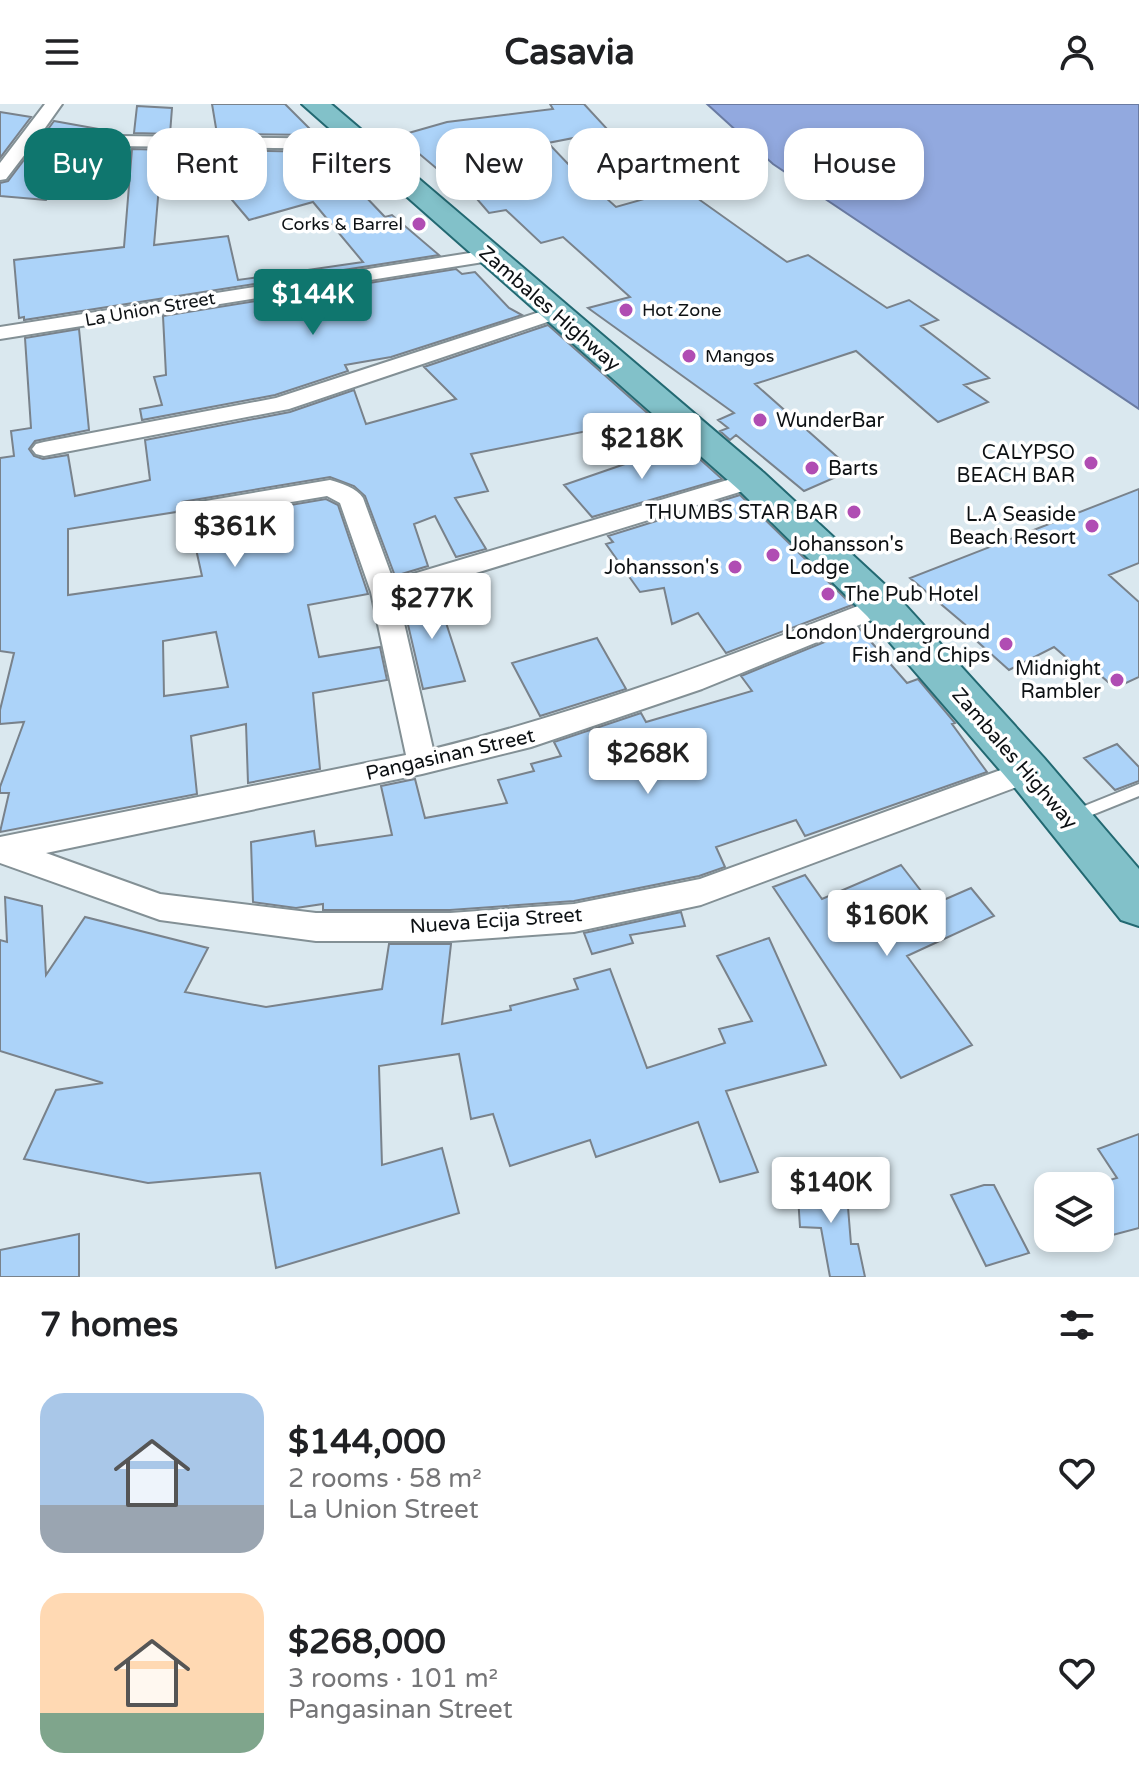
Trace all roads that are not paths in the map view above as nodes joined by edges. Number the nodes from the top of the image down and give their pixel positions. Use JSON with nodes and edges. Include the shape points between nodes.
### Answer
{"nodes":[{"id":1,"x":54,"y":104,"type":"edge"},
{"id":2,"x":315,"y":104,"type":"edge"},
{"id":3,"x":37,"y":128,"type":"edge"},
{"id":4,"x":343,"y":128,"type":"edge"},
{"id":5,"x":131,"y":141,"type":"edge"},
{"id":6,"x":283,"y":143,"type":"edge"},
{"id":7,"x":24,"y":146,"type":"edge"},
{"id":8,"x":0,"y":175,"type":"edge"},
{"id":9,"x":420,"y":196,"type":"edge"},
{"id":10,"x":489,"y":256,"type":"junction"},
{"id":11,"x":555,"y":313,"type":"junction"},
{"id":12,"x":0,"y":333,"type":"edge"},
{"id":13,"x":44,"y":449,"type":"dead end"},
{"id":14,"x":751,"y":481,"type":"junction"},
{"id":15,"x":191,"y":511,"type":"dead end"},
{"id":16,"x":384,"y":592,"type":"junction"},
{"id":17,"x":882,"y":606,"type":"junction"},
{"id":18,"x":422,"y":763,"type":"junction"},
{"id":19,"x":1028,"y":771,"type":"junction"},
{"id":20,"x":1139,"y":790,"type":"edge"},
{"id":21,"x":1068,"y":819,"type":"junction"},
{"id":22,"x":1,"y":850,"type":"edge"},
{"id":23,"x":1139,"y":905,"type":"edge"}],
"edges":[{"from":1,"to":3,"type":"street"},
{"from":2,"to":4,"type":"main road","name":"Zambales Highway"},
{"from":5,"to":6,"type":"street"},
{"from":7,"to":8,"type":"street"},
{"from":9,"to":10,"type":"main road","name":"Zambales Highway"},
{"from":10,"to":11,"type":"main road","name":"Zambales Highway"},
{"from":10,"to":12,"type":"street","name":"La Union Street"},
{"from":11,"to":13,"type":"street","via":[[281,404]]},
{"from":11,"to":14,"type":"main road","name":"Zambales Highway"},
{"from":14,"to":16,"type":"street"},
{"from":14,"to":17,"type":"main road","name":"Zambales Highway"},
{"from":15,"to":16,"type":"street","via":[[330,488],[351,498]]},
{"from":16,"to":18,"type":"street"},
{"from":17,"to":18,"type":"street","name":"Pangasinan Street","via":[[692,682],[531,736]]},
{"from":17,"to":19,"type":"main road","name":"Zambales Highway"},
{"from":18,"to":22,"type":"street","name":"Pangasinan Street"},
{"from":19,"to":21,"type":"main road","name":"Zambales Highway"},
{"from":19,"to":22,"type":"street","name":"Nueva Ecija Street","via":[[701,892],[558,919],[450,927],[316,927],[160,907]]},
{"from":20,"to":21,"type":"lane"},
{"from":21,"to":23,"type":"main road","name":"Zambales Highway"}]}
